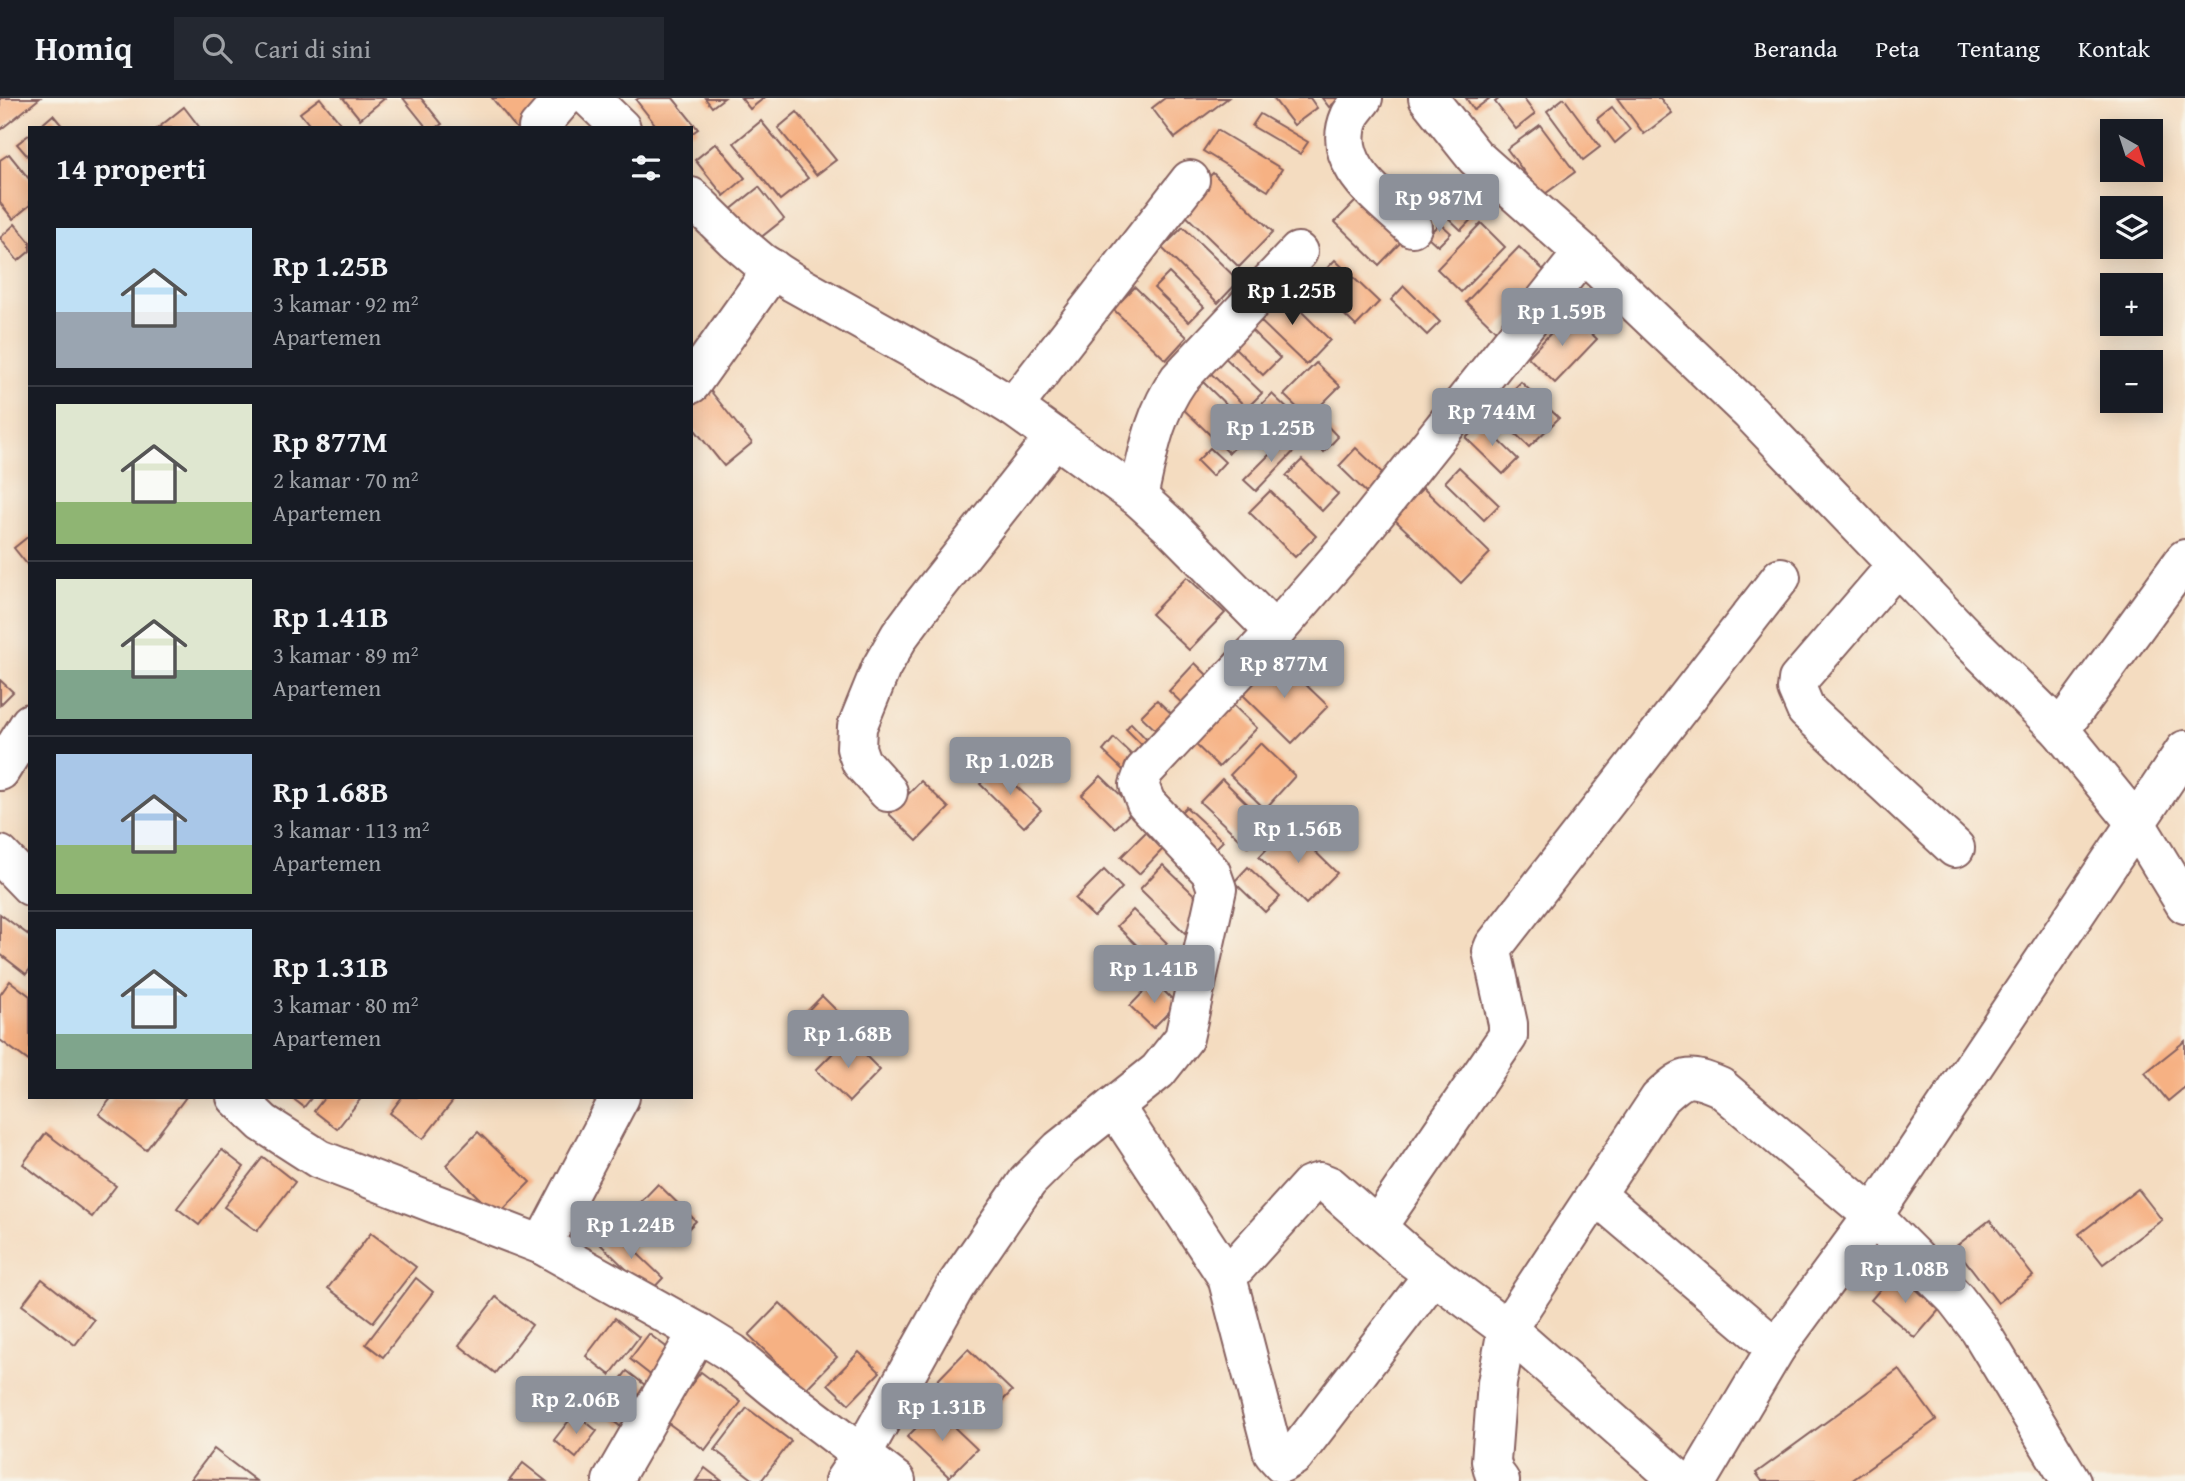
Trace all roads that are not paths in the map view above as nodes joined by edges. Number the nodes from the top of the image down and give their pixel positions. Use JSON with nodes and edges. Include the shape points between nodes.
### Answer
{"nodes":[{"id":1,"x":564,"y":98,"type":"edge"},
{"id":2,"x":590,"y":98,"type":"edge"},
{"id":3,"x":1363,"y":98,"type":"edge"},
{"id":4,"x":1427,"y":98,"type":"edge"},
{"id":5,"x":540,"y":126,"type":"edge"},
{"id":6,"x":619,"y":126,"type":"edge"},
{"id":7,"x":1189,"y":180,"type":"dead end"},
{"id":8,"x":693,"y":200,"type":"edge"},
{"id":9,"x":1412,"y":227,"type":"dead end"},
{"id":10,"x":1298,"y":252,"type":"dead end"},
{"id":11,"x":1583,"y":253,"type":"junction"},
{"id":12,"x":773,"y":269,"type":"junction"},
{"id":13,"x":693,"y":381,"type":"edge"},
{"id":14,"x":1013,"y":407,"type":"junction"},
{"id":15,"x":1055,"y":438,"type":"junction"},
{"id":16,"x":1138,"y":497,"type":"junction"},
{"id":17,"x":2185,"y":559,"type":"edge"},
{"id":18,"x":1897,"y":565,"type":"junction"},
{"id":19,"x":1781,"y":577,"type":"dead end"},
{"id":20,"x":1275,"y":632,"type":"junction"},
{"id":21,"x":28,"y":726,"type":"edge"},
{"id":22,"x":2060,"y":730,"type":"junction"},
{"id":23,"x":2185,"y":750,"type":"edge"},
{"id":24,"x":0,"y":771,"type":"edge"},
{"id":25,"x":888,"y":793,"type":"dead end"},
{"id":26,"x":2135,"y":822,"type":"junction"},
{"id":27,"x":1955,"y":848,"type":"dead end"},
{"id":28,"x":0,"y":855,"type":"edge"},
{"id":29,"x":28,"y":884,"type":"edge"},
{"id":30,"x":2185,"y":904,"type":"edge"},
{"id":31,"x":238,"y":1099,"type":"edge"},
{"id":32,"x":619,"y":1099,"type":"edge"},
{"id":33,"x":1114,"y":1106,"type":"junction"},
{"id":34,"x":1596,"y":1195,"type":"junction"},
{"id":35,"x":1873,"y":1216,"type":"junction"},
{"id":36,"x":1377,"y":1227,"type":"junction"},
{"id":37,"x":542,"y":1245,"type":"junction"},
{"id":38,"x":1434,"y":1273,"type":"junction"},
{"id":39,"x":1227,"y":1277,"type":"junction"},
{"id":40,"x":1507,"y":1329,"type":"junction"},
{"id":41,"x":698,"y":1332,"type":"junction"},
{"id":42,"x":1776,"y":1348,"type":"junction"},
{"id":43,"x":853,"y":1468,"type":"edge"},
{"id":44,"x":612,"y":1481,"type":"edge"},
{"id":45,"x":896,"y":1481,"type":"edge"},
{"id":46,"x":1500,"y":1481,"type":"edge"},
{"id":47,"x":1680,"y":1481,"type":"edge"},
{"id":48,"x":1697,"y":1481,"type":"edge"},
{"id":49,"x":2071,"y":1481,"type":"edge"}],
"edges":[{"from":1,"to":5,"type":"street"},
{"from":2,"to":6,"type":"street"},
{"from":3,"to":9,"type":"street","via":[[1350,116],[1344,140],[1349,159],[1362,179]]},
{"from":4,"to":11,"type":"street","via":[[1475,157]]},
{"from":7,"to":14,"type":"street"},
{"from":8,"to":12,"type":"street"},
{"from":10,"to":16,"type":"street","via":[[1165,398]]},
{"from":11,"to":18,"type":"street","via":[[1751,412]]},
{"from":11,"to":20,"type":"street","via":[[1352,543]]},
{"from":12,"to":13,"type":"street"},
{"from":12,"to":14,"type":"street"},
{"from":14,"to":15,"type":"street"},
{"from":15,"to":16,"type":"street"},
{"from":15,"to":25,"type":"street","via":[[923,604],[881,668],[857,727],[856,748],[861,762]]},
{"from":16,"to":20,"type":"street"},
{"from":17,"to":22,"type":"street"},
{"from":18,"to":22,"type":"street"},
{"from":18,"to":27,"type":"street","via":[[1798,680],[1797,689],[1806,710]]},
{"from":19,"to":36,"type":"street","via":[[1494,946],[1507,1036]]},
{"from":20,"to":33,"type":"street","via":[[1144,771],[1139,785],[1146,803],[1212,872],[1217,889],[1184,1038],[1158,1071]]},
{"from":21,"to":24,"type":"street"},
{"from":22,"to":26,"type":"street"},
{"from":23,"to":26,"type":"street"},
{"from":26,"to":30,"type":"street"},
{"from":26,"to":35,"type":"street"},
{"from":28,"to":29,"type":"street"},
{"from":31,"to":37,"type":"street","via":[[263,1123],[319,1160]]},
{"from":32,"to":37,"type":"street"},
{"from":33,"to":39,"type":"street"},
{"from":33,"to":43,"type":"street","via":[[1028,1181],[955,1287]]},
{"from":34,"to":35,"type":"street","via":[[1659,1099],[1679,1080],[1698,1078],[1720,1087]]},
{"from":34,"to":40,"type":"street"},
{"from":34,"to":42,"type":"street"},
{"from":35,"to":42,"type":"street"},
{"from":35,"to":49,"type":"street","via":[[1955,1298],[1979,1329]]},
{"from":36,"to":38,"type":"street"},
{"from":36,"to":39,"type":"street","via":[[1330,1186],[1310,1185]]},
{"from":37,"to":41,"type":"street"},
{"from":38,"to":39,"type":"street","via":[[1294,1456],[1282,1462],[1273,1453]]},
{"from":38,"to":40,"type":"street"},
{"from":40,"to":46,"type":"street","via":[[1491,1461]]},
{"from":40,"to":47,"type":"street"},
{"from":41,"to":43,"type":"street","via":[[732,1353]]},
{"from":41,"to":44,"type":"street"},
{"from":42,"to":48,"type":"street"},
{"from":43,"to":45,"type":"street"}]}
